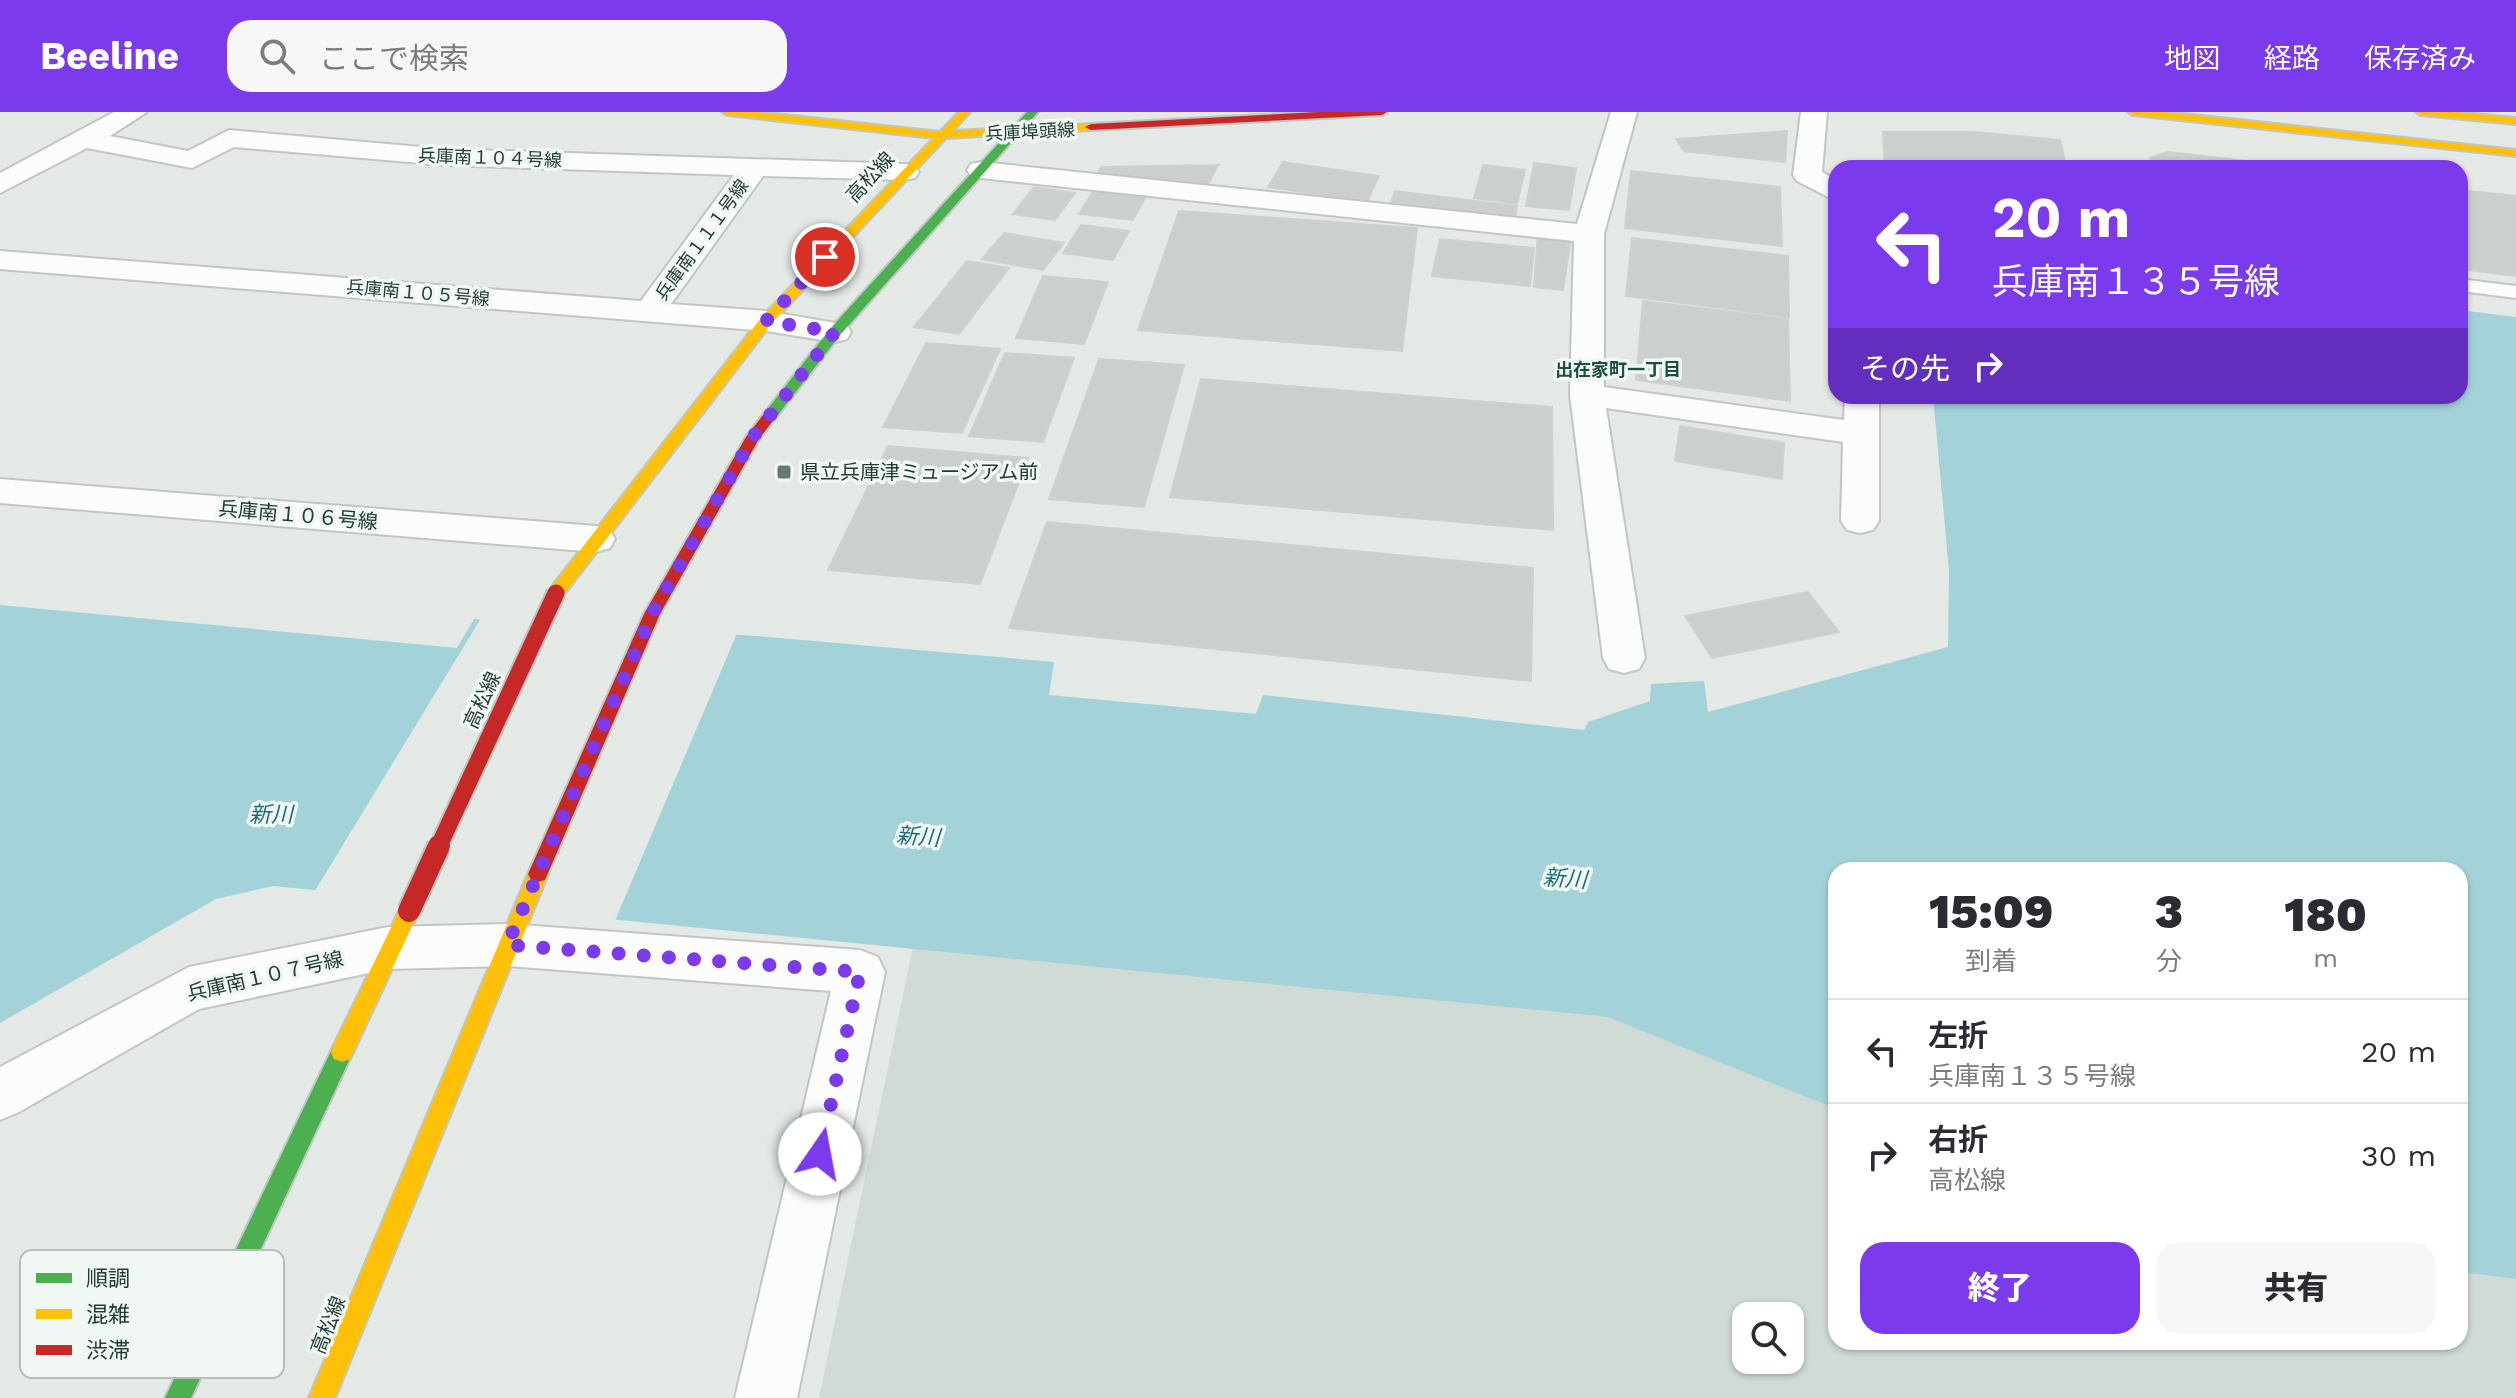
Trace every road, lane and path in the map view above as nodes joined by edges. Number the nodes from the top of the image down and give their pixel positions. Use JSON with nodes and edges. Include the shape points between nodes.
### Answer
{"nodes":[{"id":1,"x":134,"y":112,"type":"edge"},
{"id":2,"x":727,"y":112,"type":"edge"},
{"id":3,"x":965,"y":112,"type":"edge"},
{"id":4,"x":1033,"y":112,"type":"edge"},
{"id":5,"x":1382,"y":112,"type":"edge"},
{"id":6,"x":1624,"y":112,"type":"edge"},
{"id":7,"x":1814,"y":112,"type":"edge"},
{"id":8,"x":2133,"y":112,"type":"edge"},
{"id":9,"x":2421,"y":112,"type":"edge"},
{"id":10,"x":2516,"y":121,"type":"edge"},
{"id":11,"x":1012,"y":134,"type":"junction"},
{"id":12,"x":940,"y":135,"type":"junction"},
{"id":13,"x":83,"y":139,"type":"junction"},
{"id":14,"x":2516,"y":153,"type":"edge"},
{"id":15,"x":754,"y":168,"type":"junction"},
{"id":16,"x":981,"y":170,"type":"junction"},
{"id":17,"x":905,"y":172,"type":"junction"},
{"id":18,"x":0,"y":184,"type":"edge"},
{"id":19,"x":1828,"y":187,"type":"edge"},
{"id":20,"x":1589,"y":234,"type":"junction"},
{"id":21,"x":0,"y":260,"type":"edge"},
{"id":22,"x":2468,"y":286,"type":"edge"},
{"id":23,"x":2516,"y":292,"type":"edge"},
{"id":24,"x":650,"y":311,"type":"junction"},
{"id":25,"x":766,"y":321,"type":"junction"},
{"id":26,"x":835,"y":332,"type":"junction"},
{"id":27,"x":1587,"y":395,"type":"junction"},
{"id":28,"x":1862,"y":404,"type":"edge"},
{"id":29,"x":1863,"y":434,"type":"junction"},
{"id":30,"x":0,"y":491,"type":"edge"},
{"id":31,"x":1860,"y":521,"type":"dead end"},
{"id":32,"x":596,"y":539,"type":"junction"},
{"id":33,"x":1624,"y":658,"type":"dead end"},
{"id":34,"x":398,"y":930,"type":"junction"},
{"id":35,"x":513,"y":932,"type":"junction"},
{"id":36,"x":0,"y":1095,"type":"edge"},
{"id":37,"x":248,"y":1250,"type":"edge"},
{"id":38,"x":187,"y":1378,"type":"edge"},
{"id":39,"x":178,"y":1398,"type":"edge"},
{"id":40,"x":322,"y":1398,"type":"edge"},
{"id":41,"x":766,"y":1398,"type":"edge"}],
"edges":[{"from":1,"to":13,"type":"street"},
{"from":2,"to":12,"type":"main road","name":"兵庫埠頭線"},
{"from":3,"to":12,"type":"main road","name":"高松線"},
{"from":4,"to":11,"type":"main road","name":"高松線"},
{"from":5,"to":11,"type":"main road","name":"兵庫埠頭線"},
{"from":6,"to":20,"type":"street"},
{"from":7,"to":19,"type":"street","via":[[1807,175]]},
{"from":8,"to":14,"type":"main road"},
{"from":9,"to":10,"type":"main road"},
{"from":11,"to":12,"type":"main road","name":"兵庫埠頭線"},
{"from":11,"to":16,"type":"main road","name":"高松線"},
{"from":12,"to":17,"type":"main road","name":"高松線"},
{"from":13,"to":15,"type":"street","name":"兵庫南１０４号線","via":[[192,160],[229,138],[444,157]]},
{"from":13,"to":18,"type":"street"},
{"from":15,"to":17,"type":"street","name":"兵庫南１０４号線"},
{"from":15,"to":24,"type":"street","name":"兵庫南１１１号線"},
{"from":16,"to":20,"type":"street"},
{"from":16,"to":26,"type":"main road","name":"高松線"},
{"from":17,"to":25,"type":"main road","name":"高松線"},
{"from":20,"to":27,"type":"street"},
{"from":21,"to":24,"type":"street","name":"兵庫南１０５号線"},
{"from":22,"to":23,"type":"lane"},
{"from":24,"to":25,"type":"street","name":"兵庫南１０５号線"},
{"from":25,"to":26,"type":"street","name":"兵庫南１０５号線"},
{"from":25,"to":32,"type":"main road","name":"高松線"},
{"from":26,"to":35,"type":"main road","name":"高松線","via":[[753,437],[652,614]]},
{"from":27,"to":29,"type":"street"},
{"from":27,"to":33,"type":"street"},
{"from":28,"to":29,"type":"street"},
{"from":29,"to":31,"type":"street"},
{"from":30,"to":32,"type":"street","name":"兵庫南１０６号線"},
{"from":32,"to":34,"type":"main road","name":"高松線","bridge":true,"via":[[556,593]]},
{"from":34,"to":35,"type":"street","name":"兵庫南１０７号線"},
{"from":34,"to":36,"type":"street","name":"兵庫南１０７号線","via":[[189,989]]},
{"from":34,"to":37,"type":"main road","name":"高松線"},
{"from":35,"to":40,"type":"main road","name":"高松線"},
{"from":35,"to":41,"type":"street","name":"兵庫南１０７号線","via":[[860,972]]},
{"from":38,"to":39,"type":"main road","name":"高松線"}]}
